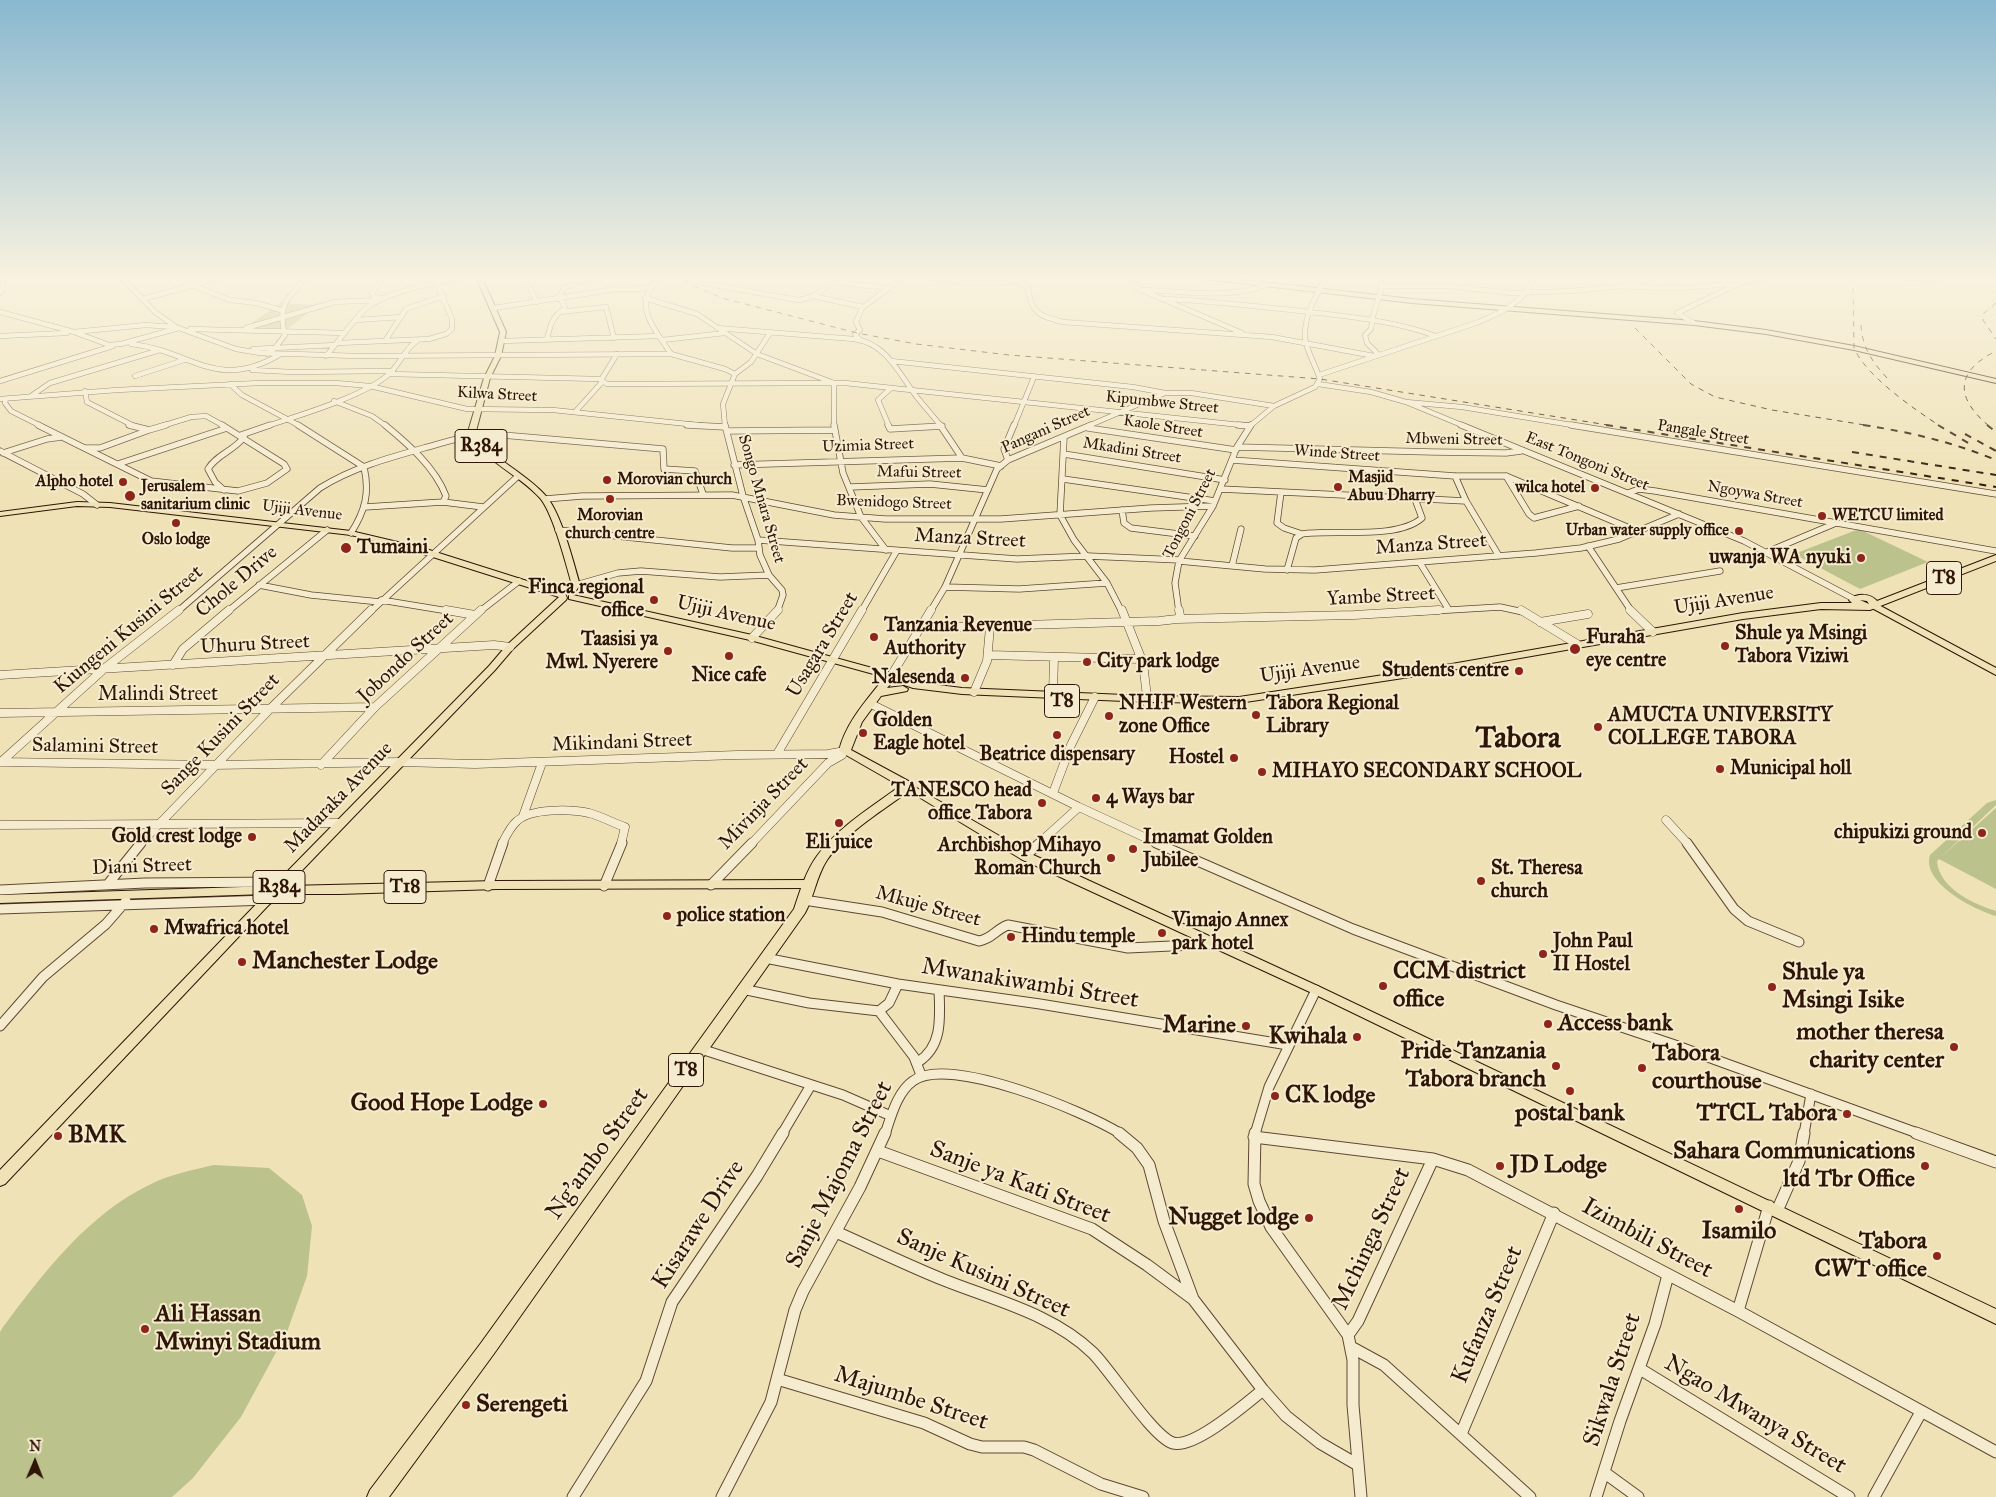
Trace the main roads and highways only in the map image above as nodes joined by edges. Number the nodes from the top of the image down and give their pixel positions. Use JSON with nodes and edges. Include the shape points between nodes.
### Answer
{"nodes":[{"id":1,"x":501,"y":347,"type":"edge"},
{"id":2,"x":1845,"y":347,"type":"edge"},
{"id":3,"x":1996,"y":381,"type":"edge"},
{"id":4,"x":0,"y":514,"type":"edge"},
{"id":5,"x":1996,"y":558,"type":"edge"},
{"id":6,"x":569,"y":594,"type":"junction"},
{"id":7,"x":1864,"y":602,"type":"junction"},
{"id":8,"x":1996,"y":672,"type":"edge"},
{"id":9,"x":882,"y":689,"type":"junction"},
{"id":10,"x":1094,"y":700,"type":"junction"},
{"id":11,"x":908,"y":786,"type":"junction"},
{"id":12,"x":809,"y":884,"type":"junction"},
{"id":13,"x":280,"y":886,"type":"junction"},
{"id":14,"x":0,"y":898,"type":"edge"},
{"id":15,"x":0,"y":1180,"type":"edge"},
{"id":16,"x":1996,"y":1317,"type":"edge"},
{"id":17,"x":377,"y":1497,"type":"edge"}],
"edges":[{"from":1,"to":6,"type":"main road","number":"R384","via":[[487,378],[471,435],[545,499],[558,530]]},
{"from":2,"to":3,"type":"highway"},
{"from":4,"to":6,"type":"main road","name":"Ujiji Avenue","via":[[98,504],[351,533]]},
{"from":5,"to":7,"type":"highway","number":"T8","via":[[1892,598]]},
{"from":6,"to":9,"type":"main road","name":"Ujiji Avenue","via":[[869,670]]},
{"from":6,"to":13,"type":"main road","name":"Madaraka Avenue","number":"R384","via":[[510,647]]},
{"from":7,"to":8,"type":"main road"},
{"from":7,"to":10,"type":"highway","name":"Ujiji Avenue","number":"T8","via":[[1743,616],[1423,672],[1239,700],[1184,704]]},
{"from":9,"to":10,"type":"highway","number":"T8"},
{"from":9,"to":10,"type":"highway","number":"T8","via":[[913,685],[943,690]]},
{"from":9,"to":11,"type":"highway","via":[[856,725],[847,742],[846,752]]},
{"from":11,"to":12,"type":"highway","name":"Ng’ambo Street","number":"T8","via":[[836,842]]},
{"from":11,"to":16,"type":"main road","via":[[1025,856],[1316,990]]},
{"from":12,"to":13,"type":"main road","number":"T18","via":[[339,890]]},
{"from":12,"to":17,"type":"highway","name":"Ng’ambo Street","number":"T8","via":[[800,910],[487,1349]]},
{"from":13,"to":14,"type":"main road","number":"T18","via":[[127,899]]},
{"from":13,"to":15,"type":"main road","name":"Madaraka Avenue","number":"R384"}]}
